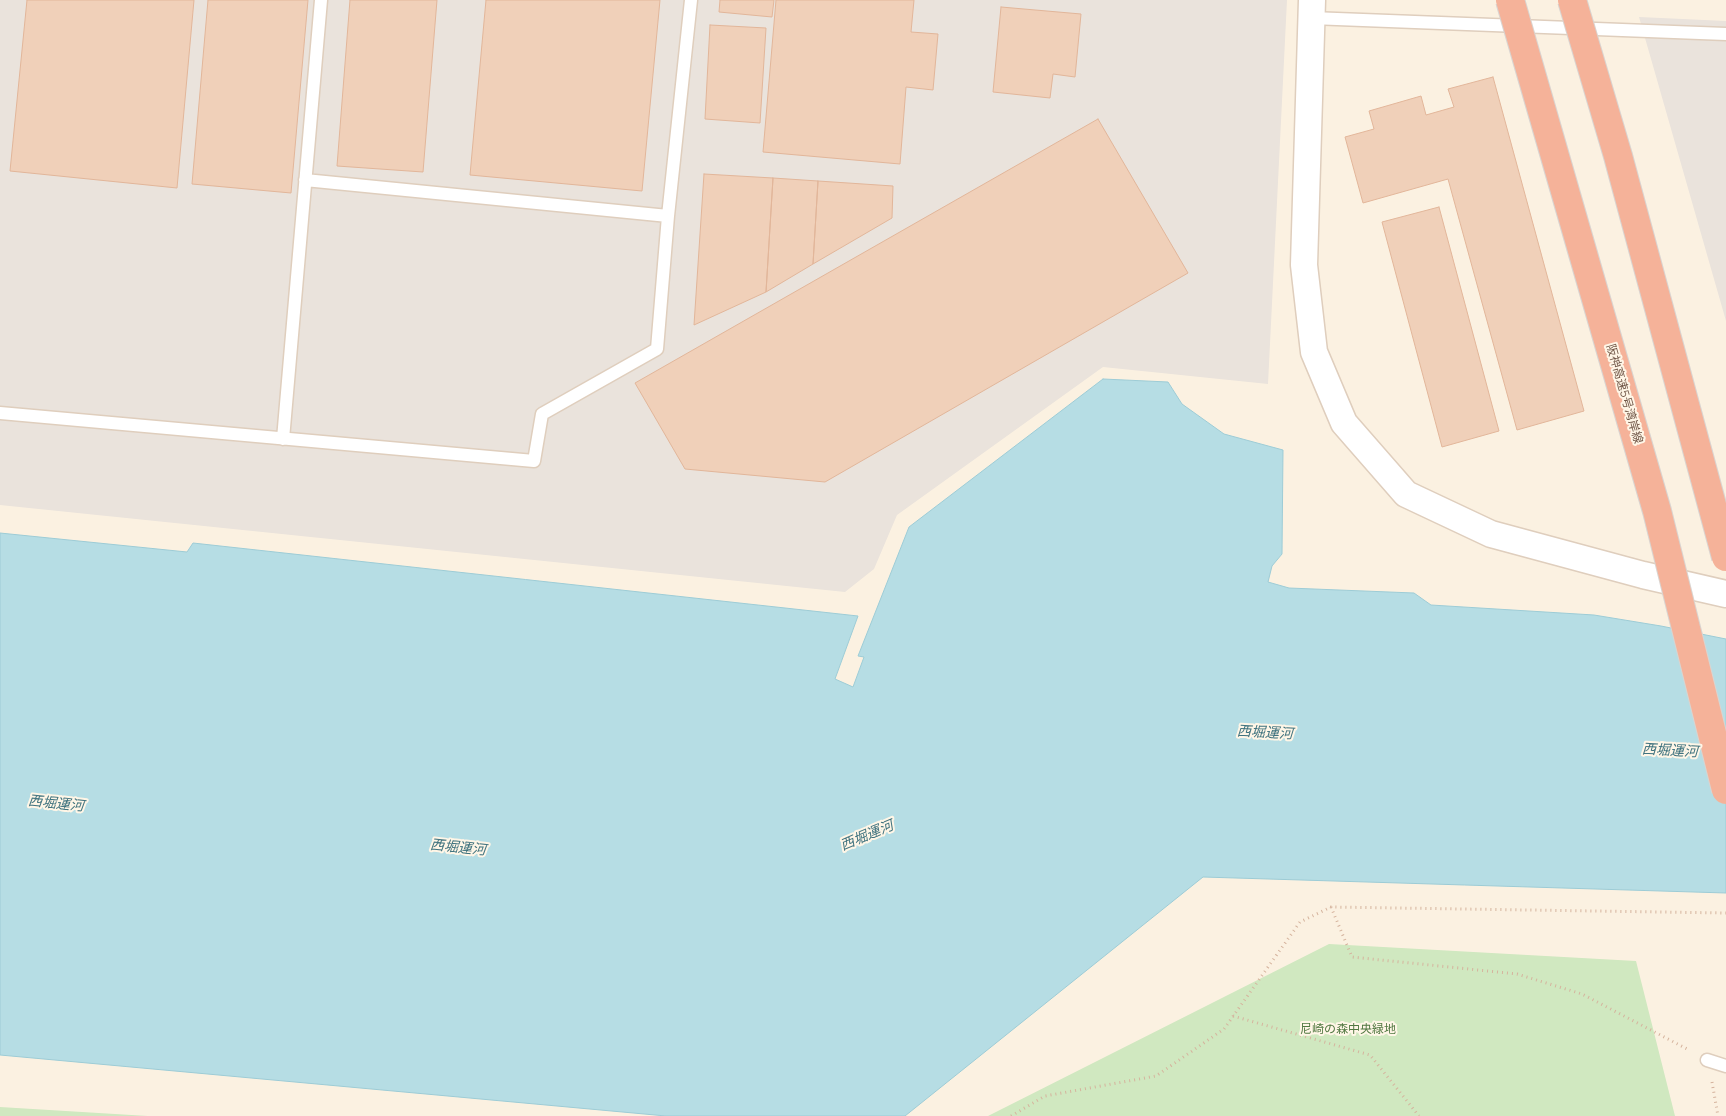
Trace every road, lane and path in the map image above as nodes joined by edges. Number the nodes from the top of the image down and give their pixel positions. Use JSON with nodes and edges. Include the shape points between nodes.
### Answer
{"nodes":[{"id":1,"x":321,"y":0,"type":"edge"},
{"id":2,"x":691,"y":0,"type":"edge"},
{"id":3,"x":1510,"y":0,"type":"edge"},
{"id":4,"x":1572,"y":0,"type":"edge"},
{"id":5,"x":1311,"y":9,"type":"edge"},
{"id":6,"x":1726,"y":34,"type":"edge"},
{"id":7,"x":305,"y":180,"type":"junction"},
{"id":8,"x":668,"y":216,"type":"junction"},
{"id":9,"x":0,"y":413,"type":"edge"},
{"id":10,"x":282,"y":439,"type":"junction"},
{"id":11,"x":1726,"y":557,"type":"edge"},
{"id":12,"x":1726,"y":594,"type":"edge"},
{"id":13,"x":1726,"y":790,"type":"edge"},
{"id":14,"x":1330,"y":907,"type":"junction"},
{"id":15,"x":1726,"y":913,"type":"edge"},
{"id":16,"x":1233,"y":1016,"type":"junction"},
{"id":17,"x":1708,"y":1060,"type":"junction"},
{"id":18,"x":1726,"y":1066,"type":"edge"},
{"id":19,"x":1011,"y":1116,"type":"edge"},
{"id":20,"x":1419,"y":1116,"type":"edge"},
{"id":21,"x":1718,"y":1116,"type":"edge"}],
"edges":[{"from":1,"to":7,"type":"lane"},
{"from":2,"to":8,"type":"lane"},
{"from":3,"to":13,"type":"highway","name":"阪神高速5号湾岸線","bridge":true,"via":[[1657,510]]},
{"from":4,"to":11,"type":"highway","bridge":true,"via":[[1624,175]]},
{"from":5,"to":6,"type":"lane"},
{"from":5,"to":12,"type":"street","via":[[1304,265],[1314,352],[1344,423],[1406,494],[1491,534]]},
{"from":7,"to":8,"type":"lane"},
{"from":7,"to":10,"type":"lane"},
{"from":8,"to":10,"type":"lane","via":[[657,349],[542,414],[534,461]]},
{"from":9,"to":10,"type":"lane"},
{"from":14,"to":15,"type":"path"},
{"from":14,"to":16,"type":"path","via":[[1300,922]]},
{"from":14,"to":17,"type":"path","via":[[1352,958],[1517,974],[1582,994]]},
{"from":16,"to":19,"type":"path","via":[[1224,1029],[1156,1076],[1045,1096]]},
{"from":16,"to":20,"type":"path","via":[[1370,1055]]},
{"from":17,"to":18,"type":"lane"},
{"from":17,"to":21,"type":"path"}]}
